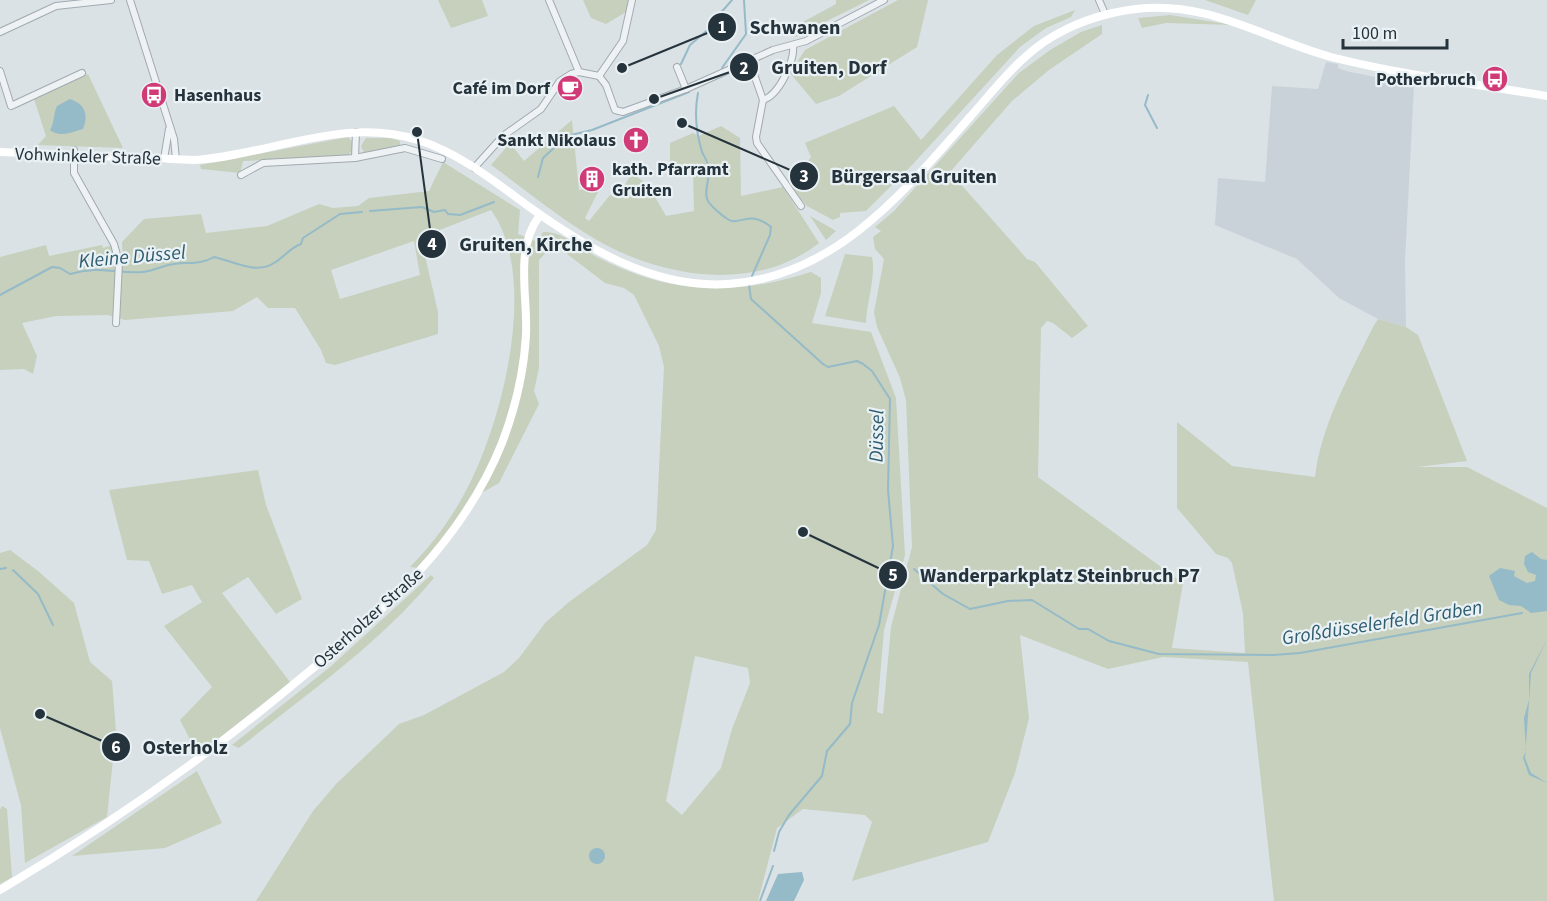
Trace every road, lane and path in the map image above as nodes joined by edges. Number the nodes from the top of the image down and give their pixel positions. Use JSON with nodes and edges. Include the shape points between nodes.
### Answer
{"nodes":[{"id":1,"x":111,"y":0,"type":"edge"},
{"id":2,"x":130,"y":0,"type":"edge"},
{"id":3,"x":549,"y":0,"type":"edge"},
{"id":4,"x":632,"y":0,"type":"edge"},
{"id":5,"x":884,"y":0,"type":"edge"},
{"id":6,"x":1099,"y":0,"type":"edge"},
{"id":7,"x":1105,"y":14,"type":"junction"},
{"id":8,"x":0,"y":32,"type":"edge"},
{"id":9,"x":793,"y":45,"type":"junction"},
{"id":10,"x":749,"y":60,"type":"junction"},
{"id":11,"x":677,"y":67,"type":"dead end"},
{"id":12,"x":0,"y":71,"type":"edge"},
{"id":13,"x":579,"y":72,"type":"junction"},
{"id":14,"x":82,"y":73,"type":"dead end"},
{"id":15,"x":599,"y":76,"type":"junction"},
{"id":16,"x":686,"y":89,"type":"junction"},
{"id":17,"x":1547,"y":96,"type":"edge"},
{"id":18,"x":763,"y":100,"type":"junction"},
{"id":19,"x":169,"y":129,"type":"junction"},
{"id":20,"x":356,"y":132,"type":"junction"},
{"id":21,"x":0,"y":152,"type":"edge"},
{"id":22,"x":74,"y":153,"type":"junction"},
{"id":23,"x":356,"y":158,"type":"junction"},
{"id":24,"x":164,"y":159,"type":"junction"},
{"id":25,"x":176,"y":159,"type":"junction"},
{"id":26,"x":442,"y":159,"type":"dead end"},
{"id":27,"x":474,"y":168,"type":"junction"},
{"id":28,"x":241,"y":175,"type":"dead end"},
{"id":29,"x":801,"y":206,"type":"dead end"},
{"id":30,"x":540,"y":215,"type":"junction"},
{"id":31,"x":117,"y":323,"type":"dead end"},
{"id":32,"x":0,"y":890,"type":"edge"}],
"edges":[{"from":1,"to":8,"type":"street","via":[[56,6]]},
{"from":2,"to":19,"type":"street"},
{"from":3,"to":13,"type":"street"},
{"from":4,"to":15,"type":"street","via":[[624,40]]},
{"from":5,"to":9,"type":"street"},
{"from":6,"to":7,"type":"street"},
{"from":7,"to":17,"type":"main road","name":"Vohwinkeler Straße","via":[[1153,7],[1199,11],[1359,63]]},
{"from":7,"to":30,"type":"main road","name":"Vohwinkeler Straße","via":[[1062,32],[1028,55],[864,228],[818,259],[771,277],[704,284],[649,273],[604,254]]},
{"from":9,"to":10,"type":"street"},
{"from":9,"to":18,"type":"street","via":[[793,56],[782,79]]},
{"from":10,"to":16,"type":"street"},
{"from":10,"to":18,"type":"street"},
{"from":11,"to":16,"type":"street"},
{"from":12,"to":14,"type":"street","via":[[11,106]]},
{"from":13,"to":15,"type":"street"},
{"from":13,"to":27,"type":"street","via":[[561,81],[542,109],[503,136]]},
{"from":15,"to":16,"type":"street","via":[[619,112]]},
{"from":18,"to":29,"type":"street","via":[[757,143]]},
{"from":19,"to":24,"type":"street"},
{"from":19,"to":25,"type":"street"},
{"from":20,"to":23,"type":"street"},
{"from":20,"to":25,"type":"main road","name":"Vohwinkeler Straße","via":[[316,136],[225,158]]},
{"from":20,"to":27,"type":"main road","name":"Vohwinkeler Straße","via":[[416,140]]},
{"from":21,"to":22,"type":"main road","name":"Vohwinkeler Straße"},
{"from":22,"to":24,"type":"main road","name":"Vohwinkeler Straße"},
{"from":22,"to":31,"type":"street","via":[[74,173],[114,244],[119,262]]},
{"from":23,"to":26,"type":"street","via":[[410,148]]},
{"from":23,"to":28,"type":"street","via":[[264,163]]},
{"from":24,"to":25,"type":"main road","name":"Vohwinkeler Straße"},
{"from":27,"to":30,"type":"main road","name":"Vohwinkeler Straße"},
{"from":30,"to":32,"type":"main road","name":"Osterholzer Straße","via":[[525,244],[526,338],[514,407],[489,473],[447,541],[386,605],[265,709],[167,782]]}]}
